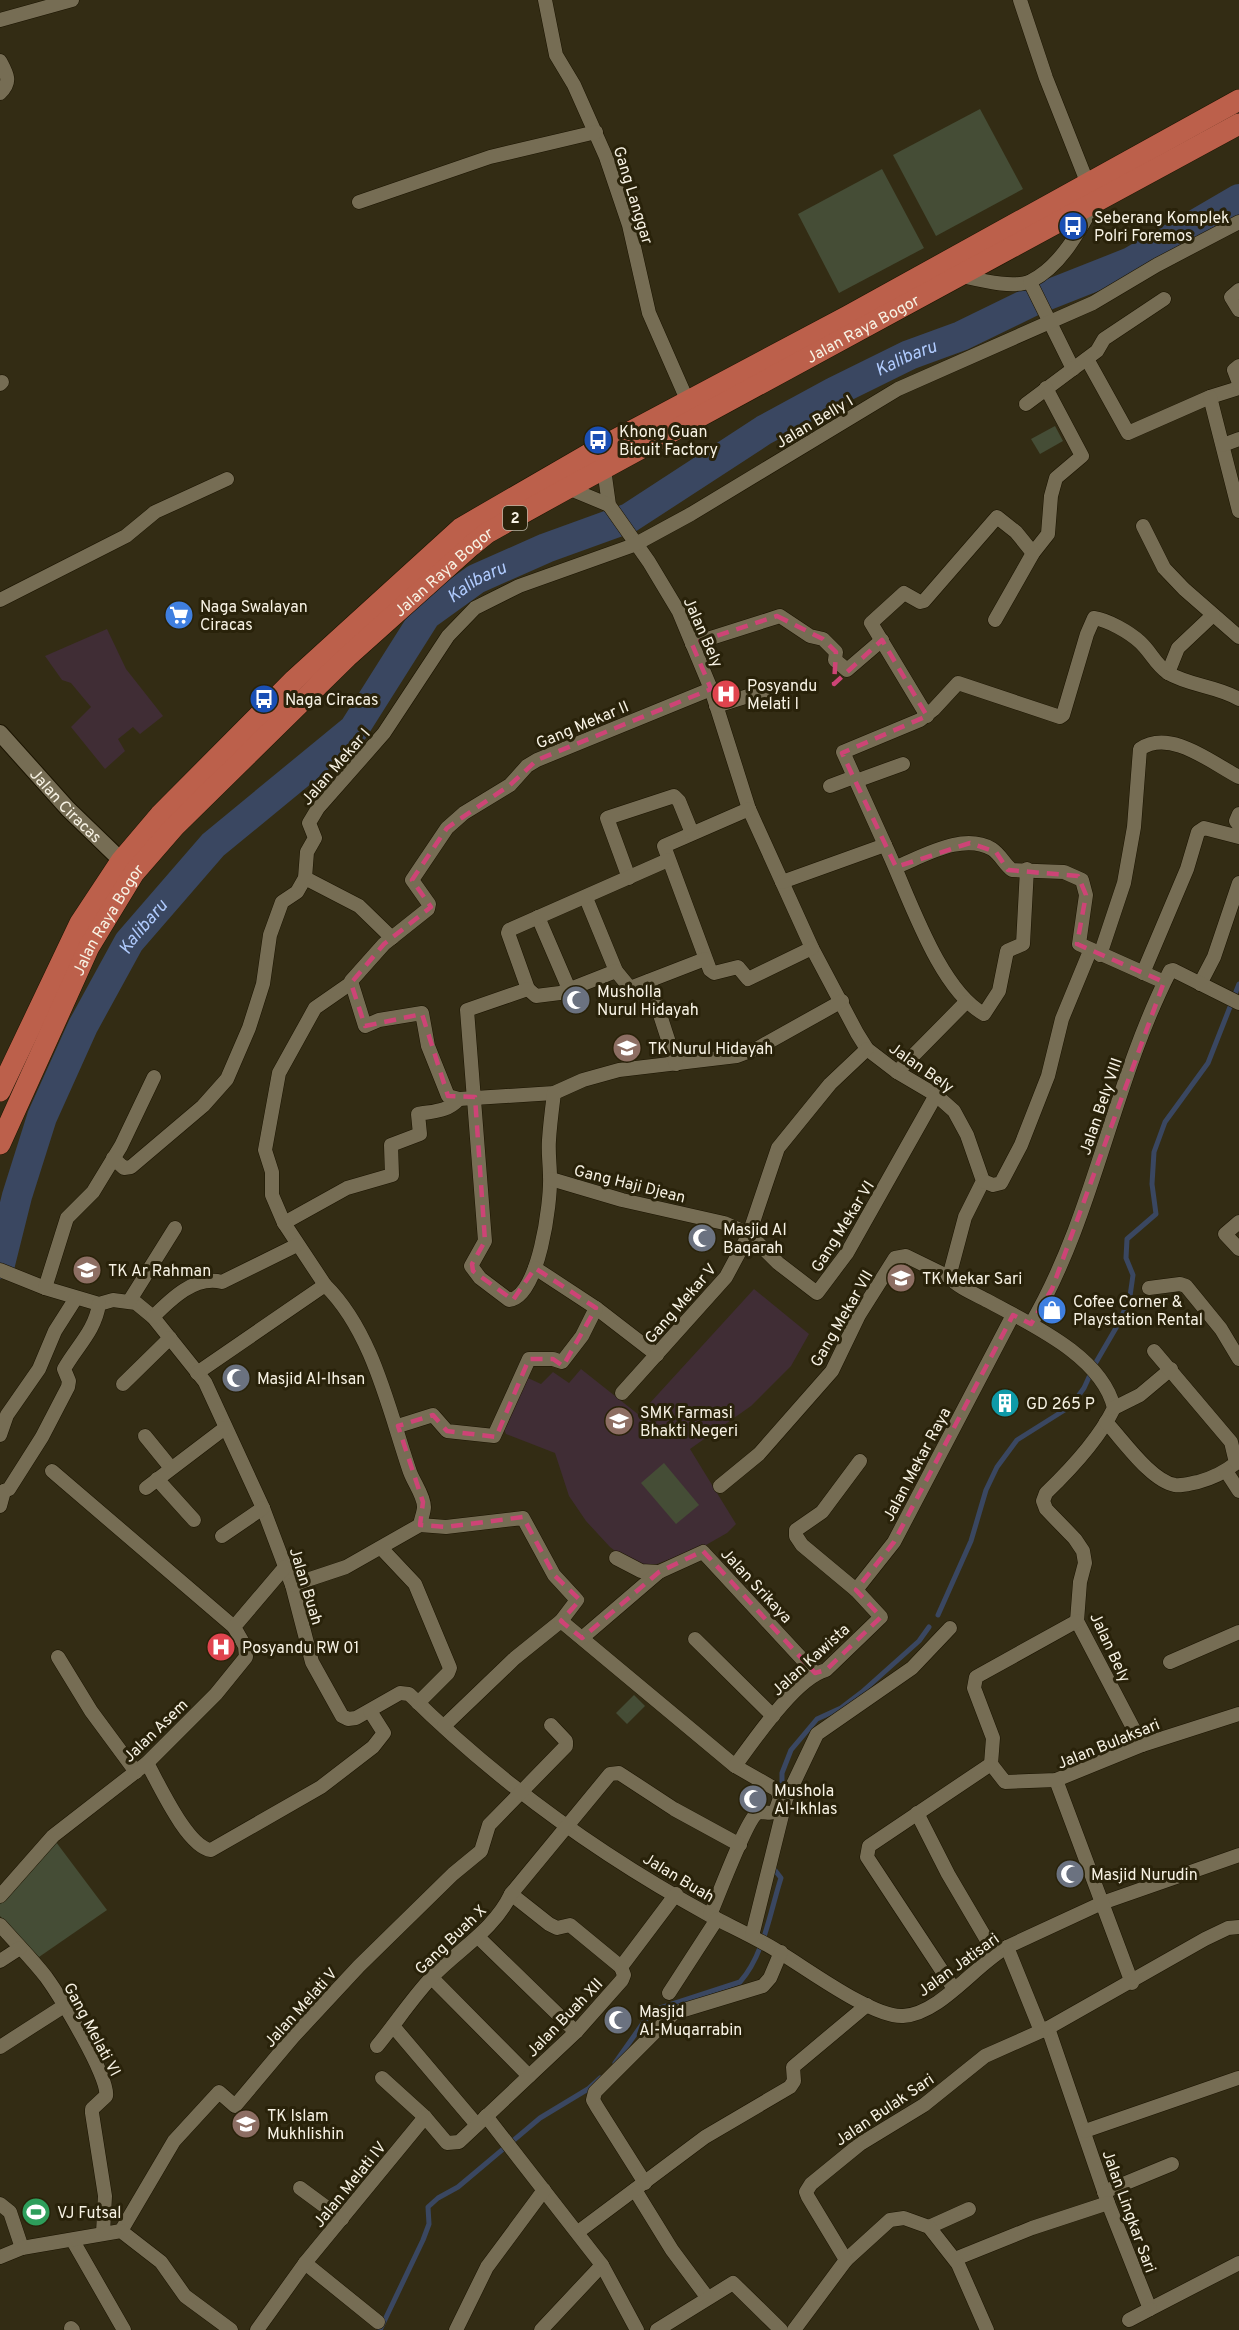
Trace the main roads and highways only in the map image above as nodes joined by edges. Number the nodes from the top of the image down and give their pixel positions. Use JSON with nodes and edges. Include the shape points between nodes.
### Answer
{"nodes":[{"id":1,"x":1239,"y":100,"type":"edge"},
{"id":2,"x":1239,"y":124,"type":"edge"},
{"id":3,"x":1091,"y":193,"type":"junction"},
{"id":4,"x":599,"y":460,"type":"junction"},
{"id":5,"x":128,"y":867,"type":"junction"},
{"id":6,"x":0,"y":1091,"type":"edge"},
{"id":7,"x":0,"y":1144,"type":"edge"}],
"edges":[{"from":1,"to":3,"type":"highway","name":"Jalan Raya Bogor","number":"2"},
{"from":2,"to":3,"type":"highway","name":"Jalan Raya Bogor","number":"2"},
{"from":3,"to":4,"type":"highway","name":"Jalan Raya Bogor","number":"2","via":[[688,402]]},
{"from":3,"to":4,"type":"highway","name":"Jalan Raya Bogor","number":"2","via":[[962,276]]},
{"from":4,"to":5,"type":"highway","name":"Jalan Raya Bogor","number":"2","via":[[475,518],[424,559],[279,694],[160,815]]},
{"from":5,"to":6,"type":"highway","name":"Jalan Raya Bogor","number":"2","via":[[80,923]]},
{"from":5,"to":7,"type":"highway","name":"Jalan Raya Bogor","number":"2"}]}
